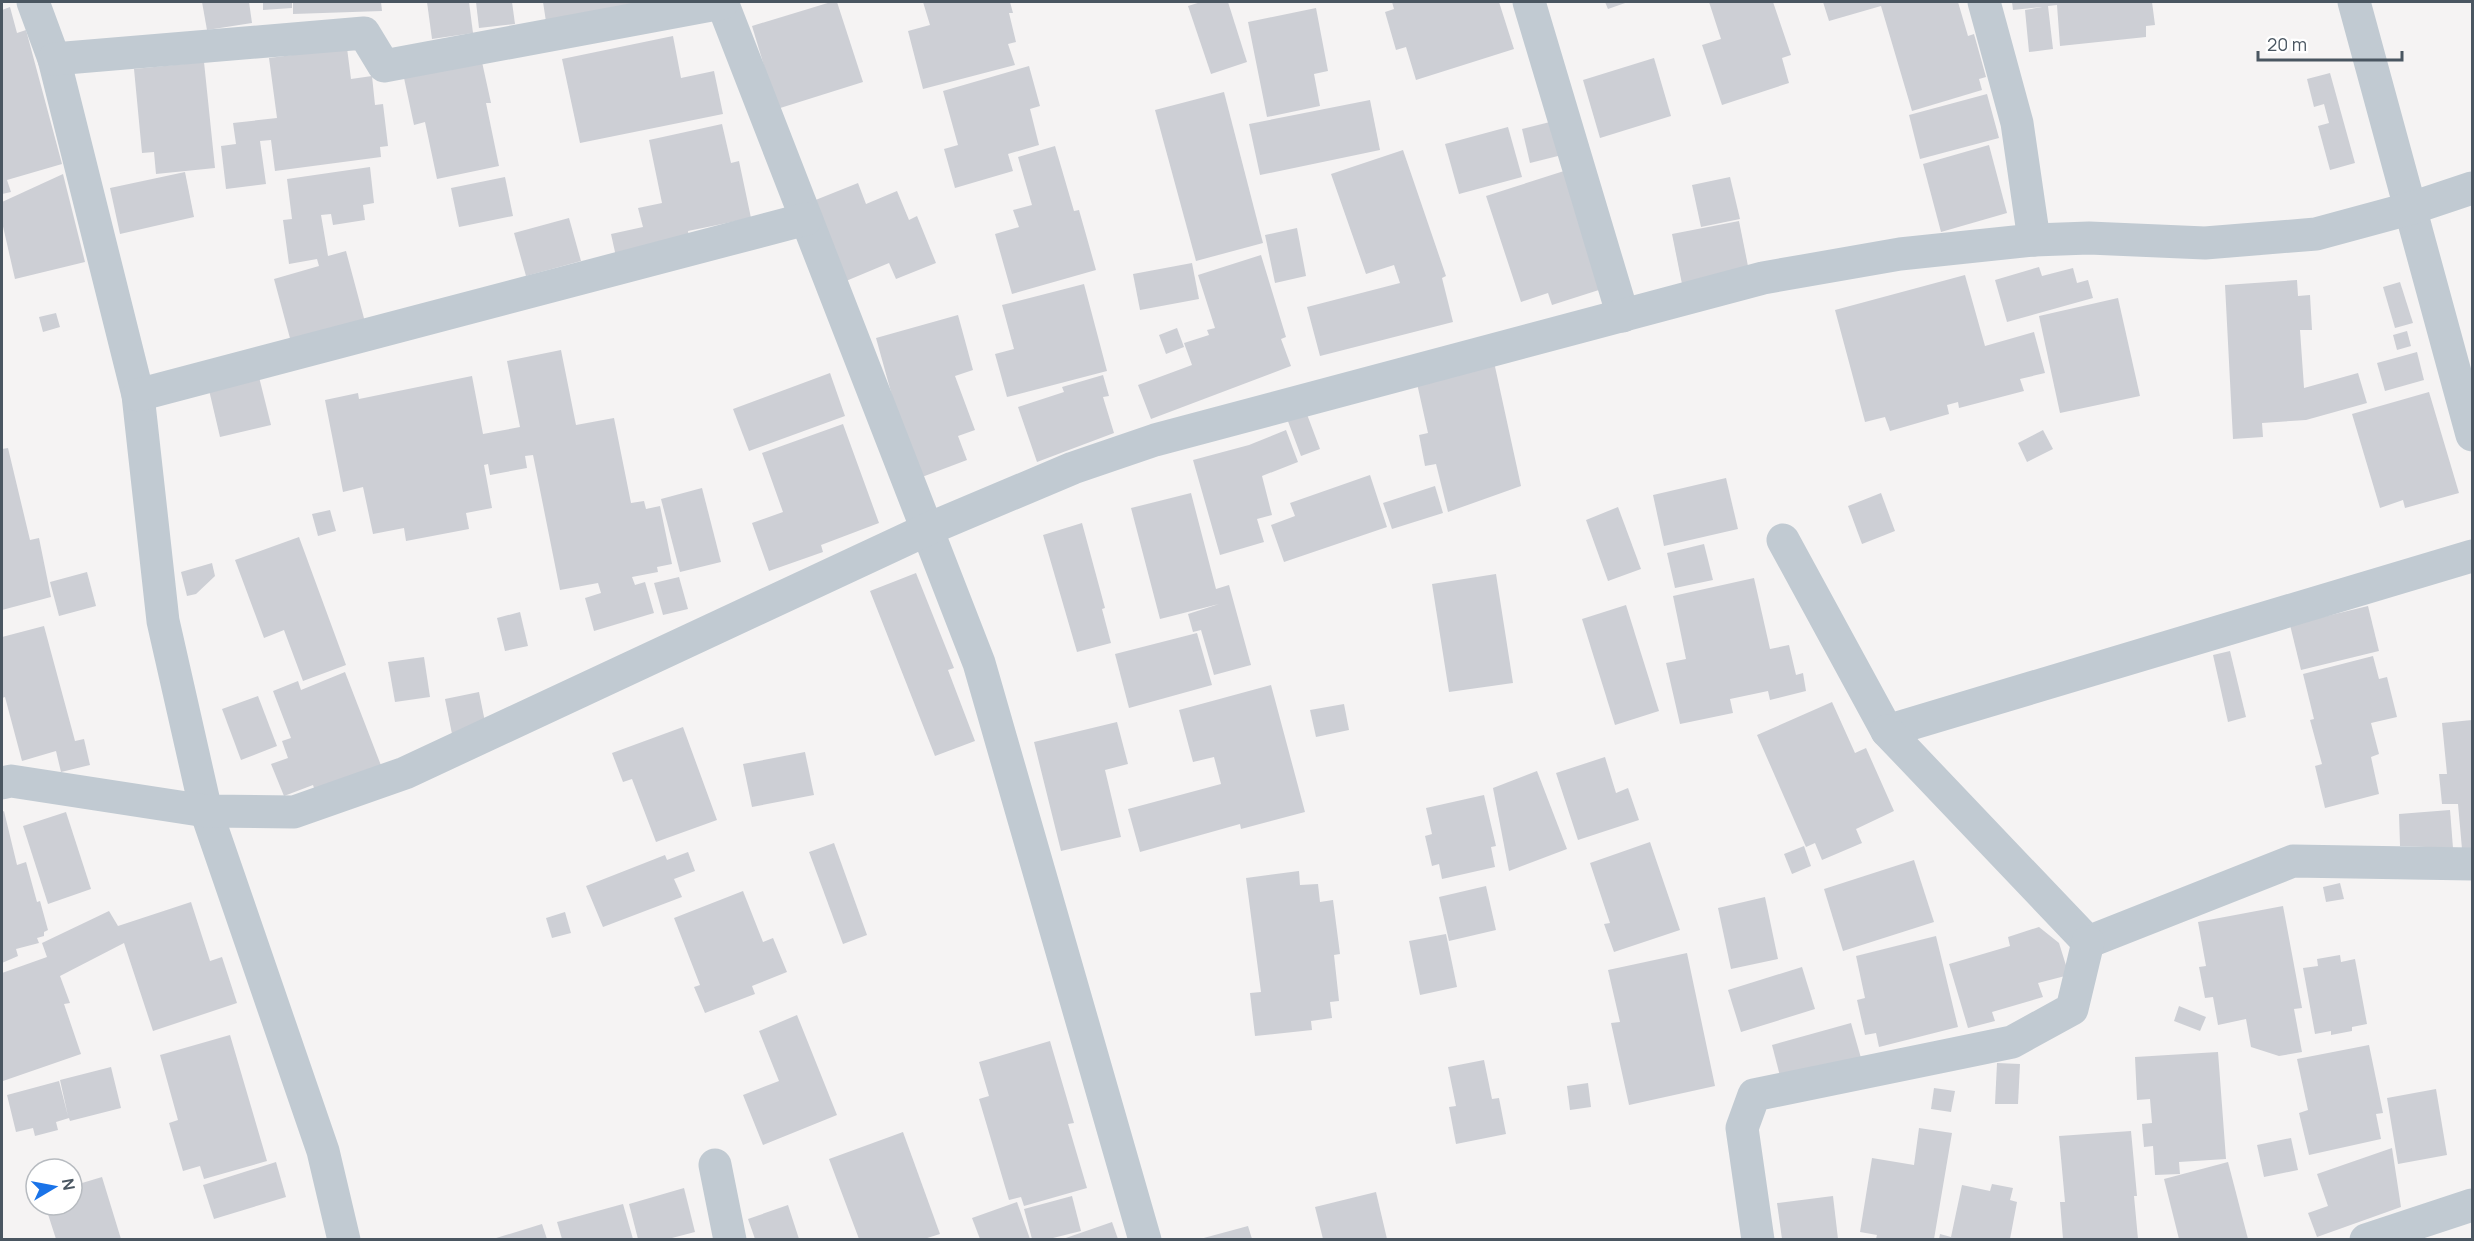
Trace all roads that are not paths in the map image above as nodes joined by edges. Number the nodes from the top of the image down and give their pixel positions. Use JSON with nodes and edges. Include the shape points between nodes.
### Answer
{"nodes":[{"id":1,"x":33,"y":2,"type":"edge"},
{"id":2,"x":722,"y":2,"type":"edge"},
{"id":3,"x":1529,"y":2,"type":"edge"},
{"id":4,"x":1984,"y":2,"type":"edge"},
{"id":5,"x":2354,"y":2,"type":"edge"},
{"id":6,"x":54,"y":59,"type":"junction"},
{"id":7,"x":2472,"y":188,"type":"edge"},
{"id":8,"x":2412,"y":208,"type":"junction"},
{"id":9,"x":806,"y":219,"type":"junction"},
{"id":10,"x":2034,"y":240,"type":"junction"},
{"id":11,"x":1623,"y":316,"type":"junction"},
{"id":12,"x":138,"y":395,"type":"junction"},
{"id":13,"x":2472,"y":435,"type":"edge"},
{"id":14,"x":926,"y":530,"type":"junction"},
{"id":15,"x":1783,"y":540,"type":"dead end"},
{"id":16,"x":2472,"y":556,"type":"edge"},
{"id":17,"x":1887,"y":731,"type":"junction"},
{"id":18,"x":2,"y":783,"type":"edge"},
{"id":19,"x":206,"y":811,"type":"junction"},
{"id":20,"x":2472,"y":864,"type":"edge"},
{"id":21,"x":2088,"y":942,"type":"junction"},
{"id":22,"x":715,"y":1165,"type":"dead end"},
{"id":23,"x":2472,"y":1205,"type":"edge"},
{"id":24,"x":344,"y":1239,"type":"edge"},
{"id":25,"x":730,"y":1239,"type":"edge"},
{"id":26,"x":1145,"y":1239,"type":"edge"},
{"id":27,"x":1758,"y":1239,"type":"edge"},
{"id":28,"x":2366,"y":1239,"type":"edge"}],
"edges":[{"from":1,"to":6,"type":"street"},
{"from":2,"to":6,"type":"street","via":[[384,66],[364,33]]},
{"from":2,"to":9,"type":"street"},
{"from":3,"to":11,"type":"street"},
{"from":4,"to":10,"type":"street","via":[[2017,123]]},
{"from":5,"to":8,"type":"street"},
{"from":6,"to":12,"type":"street"},
{"from":7,"to":8,"type":"street"},
{"from":8,"to":10,"type":"street","via":[[2316,234],[2216,243]]},
{"from":8,"to":13,"type":"street"},
{"from":9,"to":12,"type":"street"},
{"from":9,"to":14,"type":"street"},
{"from":10,"to":11,"type":"street","via":[[1900,254],[1763,278]]},
{"from":11,"to":14,"type":"street","via":[[1155,440],[1074,468]]},
{"from":12,"to":19,"type":"street","via":[[162,621]]},
{"from":14,"to":19,"type":"street","via":[[405,773],[294,812]]},
{"from":14,"to":26,"type":"street","via":[[979,663]]},
{"from":15,"to":17,"type":"street"},
{"from":16,"to":17,"type":"street"},
{"from":17,"to":21,"type":"street"},
{"from":18,"to":19,"type":"street","via":[[11,781]]},
{"from":19,"to":24,"type":"street","via":[[323,1151]]},
{"from":20,"to":21,"type":"street","via":[[2293,861]]},
{"from":21,"to":27,"type":"street","via":[[2072,1009],[2012,1042],[1754,1095],[1742,1128]]},
{"from":22,"to":25,"type":"street"},
{"from":23,"to":28,"type":"street"}]}
